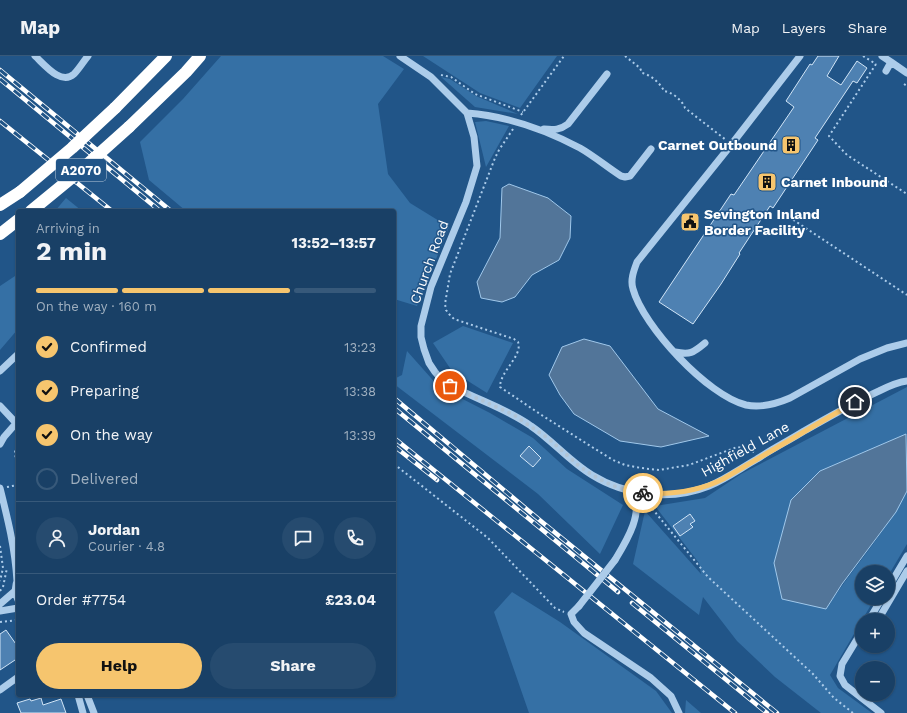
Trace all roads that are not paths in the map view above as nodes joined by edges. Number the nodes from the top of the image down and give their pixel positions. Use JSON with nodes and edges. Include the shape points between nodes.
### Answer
{"nodes":[{"id":1,"x":35,"y":56,"type":"edge"},
{"id":2,"x":88,"y":56,"type":"edge"},
{"id":3,"x":166,"y":56,"type":"edge"},
{"id":4,"x":200,"y":56,"type":"edge"},
{"id":5,"x":400,"y":56,"type":"edge"},
{"id":6,"x":800,"y":56,"type":"edge"},
{"id":7,"x":882,"y":56,"type":"edge"},
{"id":8,"x":891,"y":62,"type":"junction"},
{"id":9,"x":886,"y":71,"type":"road end"},
{"id":10,"x":907,"y":73,"type":"edge"},
{"id":11,"x":607,"y":74,"type":"dead end"},
{"id":12,"x":466,"y":113,"type":"junction"},
{"id":13,"x":540,"y":129,"type":"junction"},
{"id":14,"x":651,"y":149,"type":"dead end"},
{"id":15,"x":0,"y":205,"type":"edge"},
{"id":16,"x":33,"y":209,"type":"edge"},
{"id":17,"x":16,"y":222,"type":"edge"},
{"id":18,"x":0,"y":234,"type":"edge"},
{"id":19,"x":705,"y":343,"type":"dead end"},
{"id":20,"x":907,"y":344,"type":"edge"},
{"id":21,"x":674,"y":352,"type":"junction"},
{"id":22,"x":16,"y":356,"type":"edge"},
{"id":23,"x":0,"y":371,"type":"edge"},
{"id":24,"x":907,"y":381,"type":"edge"},
{"id":25,"x":0,"y":406,"type":"edge"},
{"id":26,"x":16,"y":421,"type":"edge"},
{"id":27,"x":16,"y":423,"type":"edge"},
{"id":28,"x":0,"y":444,"type":"edge"},
{"id":29,"x":0,"y":488,"type":"edge"},
{"id":30,"x":631,"y":491,"type":"junction"},
{"id":31,"x":13,"y":539,"type":"junction"},
{"id":32,"x":16,"y":544,"type":"edge"},
{"id":33,"x":907,"y":556,"type":"edge"},
{"id":34,"x":16,"y":558,"type":"edge"},
{"id":35,"x":907,"y":571,"type":"edge"},
{"id":36,"x":895,"y":576,"type":"edge"},
{"id":37,"x":16,"y":585,"type":"edge"},
{"id":38,"x":15,"y":591,"type":"junction"},
{"id":39,"x":16,"y":594,"type":"edge"},
{"id":40,"x":0,"y":604,"type":"edge"},
{"id":41,"x":16,"y":608,"type":"edge"},
{"id":42,"x":0,"y":611,"type":"edge"},
{"id":43,"x":882,"y":613,"type":"edge"},
{"id":44,"x":855,"y":643,"type":"edge"},
{"id":45,"x":16,"y":678,"type":"edge"},
{"id":46,"x":0,"y":690,"type":"edge"},
{"id":47,"x":79,"y":697,"type":"edge"},
{"id":48,"x":88,"y":697,"type":"edge"},
{"id":49,"x":83,"y":713,"type":"edge"},
{"id":50,"x":94,"y":713,"type":"edge"},
{"id":51,"x":679,"y":713,"type":"edge"},
{"id":52,"x":881,"y":713,"type":"edge"}],
"edges":[{"from":1,"to":2,"type":"street","via":[[58,76],[66,78],[74,74]]},
{"from":3,"to":15,"type":"highway","number":"A2070","bridge":true,"via":[[72,148],[20,192]]},
{"from":4,"to":16,"type":"highway","number":"A2070","bridge":true,"via":[[129,127]]},
{"from":5,"to":12,"type":"street","name":"Church Road","via":[[431,77]]},
{"from":6,"to":21,"type":"street","via":[[637,262],[632,288],[648,319]]},
{"from":7,"to":8,"type":"street"},
{"from":8,"to":9,"type":"street"},
{"from":8,"to":10,"type":"street"},
{"from":11,"to":13,"type":"street","via":[[568,124],[555,130]]},
{"from":12,"to":13,"type":"street","via":[[495,116]]},
{"from":12,"to":30,"type":"street","name":"Church Road","via":[[474,137],[477,166],[466,202],[431,287],[423,317],[421,337],[429,363],[450,386],[514,415],[549,439],[592,475],[611,485]]},
{"from":13,"to":14,"type":"street","via":[[581,149],[625,177],[630,176]]},
{"from":17,"to":18,"type":"highway"},
{"from":19,"to":21,"type":"street","via":[[695,352]]},
{"from":20,"to":21,"type":"street","via":[[887,348],[860,359],[790,398],[762,406],[730,400],[714,389]]},
{"from":22,"to":23,"type":"street"},
{"from":24,"to":30,"type":"street","name":"Highfield Lane","via":[[889,386],[855,402],[708,486],[685,492],[660,494]]},
{"from":25,"to":26,"type":"street"},
{"from":27,"to":28,"type":"street"},
{"from":29,"to":31,"type":"street"},
{"from":30,"to":51,"type":"street","bridge":true,"via":[[637,501],[634,523],[628,539],[615,560],[571,614],[574,622],[584,633],[651,678],[671,696]]},
{"from":31,"to":32,"type":"street"},
{"from":31,"to":34,"type":"street"},
{"from":33,"to":36,"type":"street"},
{"from":35,"to":43,"type":"street"},
{"from":37,"to":38,"type":"street"},
{"from":38,"to":39,"type":"street"},
{"from":38,"to":40,"type":"street"},
{"from":41,"to":42,"type":"street"},
{"from":44,"to":52,"type":"street","via":[[842,664],[840,676],[845,685]]},
{"from":45,"to":46,"type":"street"},
{"from":47,"to":49,"type":"street"},
{"from":48,"to":50,"type":"street"}]}
